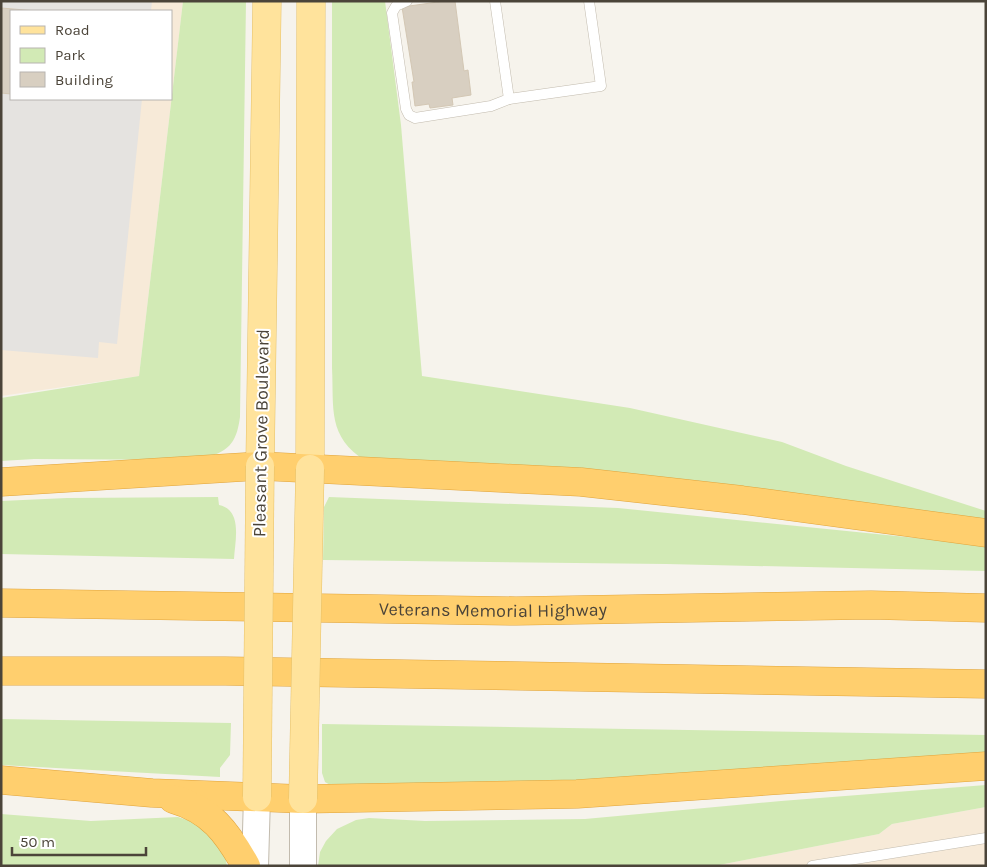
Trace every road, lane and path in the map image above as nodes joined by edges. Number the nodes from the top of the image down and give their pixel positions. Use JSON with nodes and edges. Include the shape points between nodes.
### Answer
{"nodes":[{"id":1,"x":267,"y":1,"type":"edge"},
{"id":2,"x":311,"y":1,"type":"edge"},
{"id":3,"x":407,"y":1,"type":"edge"},
{"id":4,"x":495,"y":1,"type":"edge"},
{"id":5,"x":589,"y":1,"type":"edge"},
{"id":6,"x":509,"y":100,"type":"junction"},
{"id":7,"x":260,"y":466,"type":"junction"},
{"id":8,"x":310,"y":468,"type":"junction"},
{"id":9,"x":1,"y":482,"type":"edge"},
{"id":10,"x":986,"y":533,"type":"edge"},
{"id":11,"x":1,"y":603,"type":"edge"},
{"id":12,"x":986,"y":608,"type":"edge"},
{"id":13,"x":1,"y":671,"type":"edge"},
{"id":14,"x":986,"y":684,"type":"edge"},
{"id":15,"x":986,"y":766,"type":"edge"},
{"id":16,"x":1,"y":780,"type":"edge"},
{"id":17,"x":152,"y":792,"type":"junction"},
{"id":18,"x":257,"y":797,"type":"junction"},
{"id":19,"x":303,"y":798,"type":"junction"},
{"id":20,"x":986,"y":838,"type":"edge"},
{"id":21,"x":246,"y":866,"type":"edge"},
{"id":22,"x":255,"y":866,"type":"edge"},
{"id":23,"x":303,"y":866,"type":"edge"},
{"id":24,"x":812,"y":866,"type":"edge"}],
"edges":[{"from":1,"to":7,"type":"main road","name":"Pleasant Grove Boulevard"},
{"from":2,"to":8,"type":"main road"},
{"from":3,"to":6,"type":"lane","via":[[396,6],[392,13],[409,115],[415,118]]},
{"from":4,"to":6,"type":"lane"},
{"from":5,"to":6,"type":"lane","via":[[601,86]]},
{"from":7,"to":8,"type":"highway"},
{"from":7,"to":9,"type":"highway"},
{"from":7,"to":18,"type":"main road","name":"Pleasant Grove Boulevard","bridge":true},
{"from":8,"to":10,"type":"highway","via":[[581,482]]},
{"from":8,"to":19,"type":"main road","bridge":true},
{"from":11,"to":12,"type":"highway","name":"Veterans Memorial Highway","via":[[516,612],[871,605]]},
{"from":13,"to":14,"type":"highway","via":[[235,671]]},
{"from":15,"to":19,"type":"highway","via":[[577,794]]},
{"from":16,"to":17,"type":"highway"},
{"from":17,"to":18,"type":"highway"},
{"from":17,"to":21,"type":"highway","via":[[183,802],[211,817]]},
{"from":18,"to":19,"type":"highway"},
{"from":18,"to":22,"type":"street","name":"Pleasant Grove Boulevard"},
{"from":19,"to":23,"type":"street"},
{"from":20,"to":24,"type":"lane"}]}
